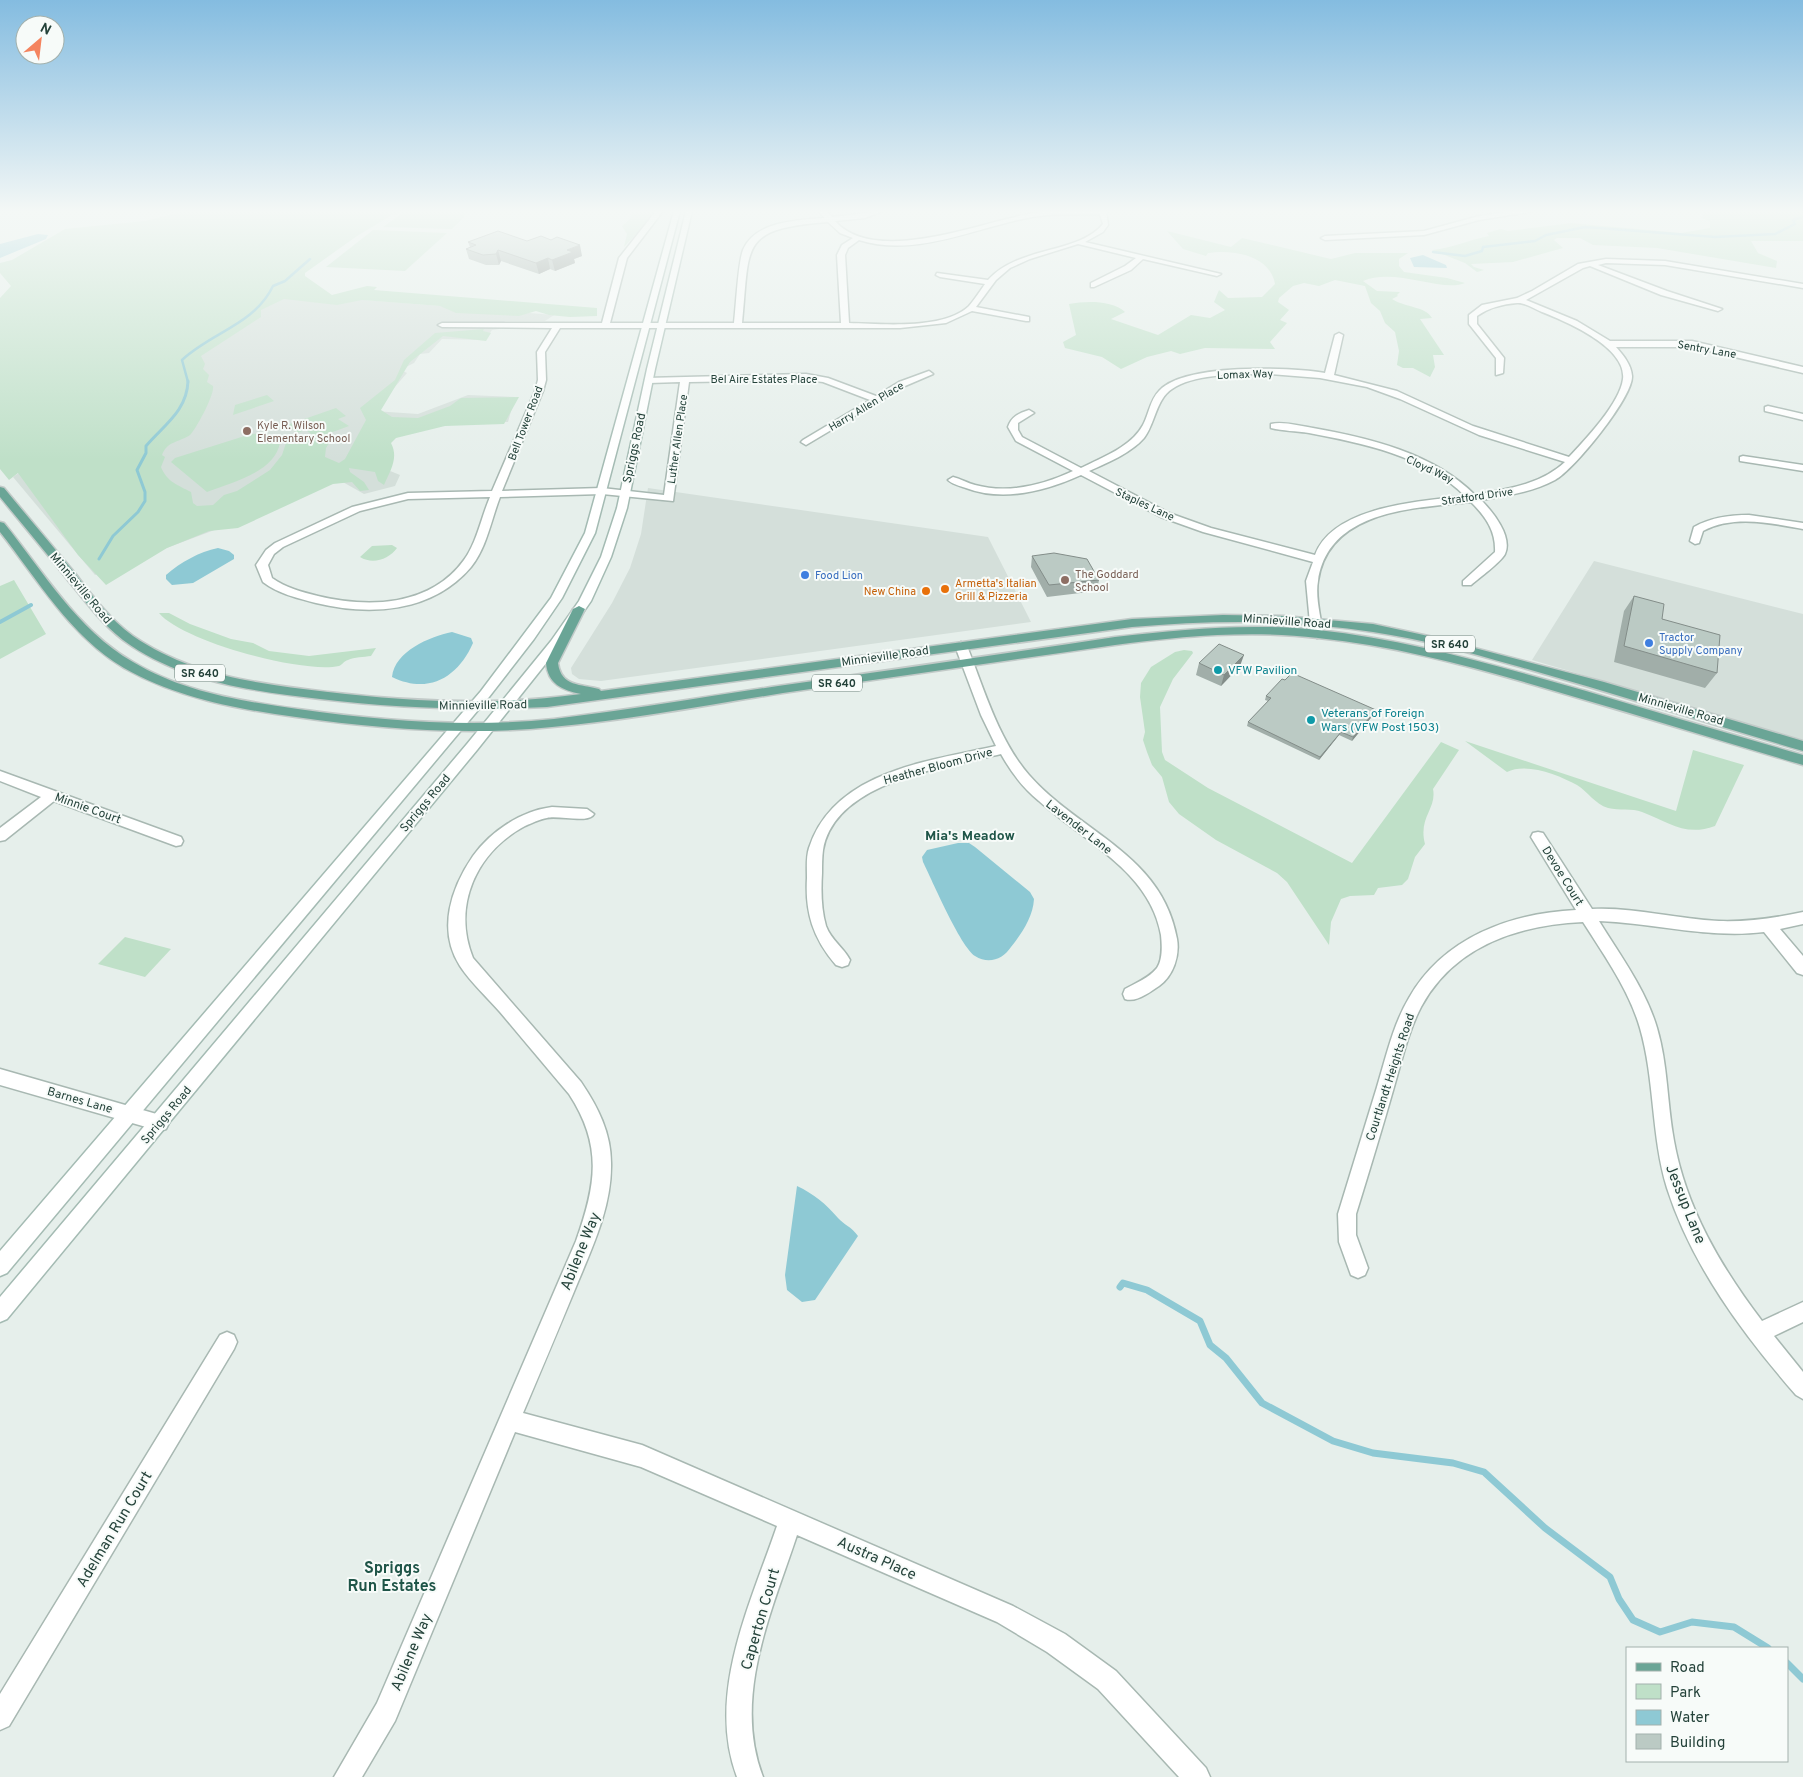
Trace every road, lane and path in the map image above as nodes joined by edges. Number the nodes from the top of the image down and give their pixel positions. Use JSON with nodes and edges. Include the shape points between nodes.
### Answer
{"nodes":[{"id":1,"x":615,"y":294,"type":"edge"},
{"id":2,"x":655,"y":294,"type":"edge"},
{"id":3,"x":669,"y":294,"type":"edge"},
{"id":4,"x":741,"y":294,"type":"edge"},
{"id":5,"x":843,"y":294,"type":"edge"},
{"id":6,"x":981,"y":294,"type":"edge"},
{"id":7,"x":1534,"y":294,"type":"edge"},
{"id":8,"x":1667,"y":294,"type":"edge"},
{"id":9,"x":1519,"y":300,"type":"junction"},
{"id":10,"x":971,"y":308,"type":"junction"},
{"id":11,"x":1718,"y":309,"type":"dead end"},
{"id":12,"x":1026,"y":319,"type":"dead end"},
{"id":13,"x":845,"y":324,"type":"junction"},
{"id":14,"x":442,"y":325,"type":"dead end"},
{"id":15,"x":558,"y":325,"type":"junction"},
{"id":16,"x":604,"y":326,"type":"junction"},
{"id":17,"x":647,"y":326,"type":"junction"},
{"id":18,"x":661,"y":326,"type":"junction"},
{"id":19,"x":738,"y":326,"type":"junction"},
{"id":20,"x":1338,"y":336,"type":"dead end"},
{"id":21,"x":1608,"y":344,"type":"junction"},
{"id":22,"x":1803,"y":370,"type":"edge"},
{"id":23,"x":1499,"y":373,"type":"dead end"},
{"id":24,"x":929,"y":374,"type":"dead end"},
{"id":25,"x":1329,"y":376,"type":"junction"},
{"id":26,"x":649,"y":380,"type":"junction"},
{"id":27,"x":685,"y":380,"type":"junction"},
{"id":28,"x":876,"y":399,"type":"junction"},
{"id":29,"x":1768,"y":409,"type":"dead end"},
{"id":30,"x":1029,"y":413,"type":"dead end"},
{"id":31,"x":1803,"y":417,"type":"edge"},
{"id":32,"x":1274,"y":426,"type":"dead end"},
{"id":33,"x":806,"y":442,"type":"dead end"},
{"id":34,"x":1743,"y":459,"type":"dead end"},
{"id":35,"x":1571,"y":461,"type":"junction"},
{"id":36,"x":1803,"y":468,"type":"edge"},
{"id":37,"x":1080,"y":472,"type":"junction"},
{"id":38,"x":953,"y":480,"type":"dead end"},
{"id":39,"x":0,"y":490,"type":"edge"},
{"id":40,"x":602,"y":491,"type":"junction"},
{"id":41,"x":497,"y":493,"type":"junction"},
{"id":42,"x":624,"y":494,"type":"junction"},
{"id":43,"x":1474,"y":498,"type":"junction"},
{"id":44,"x":0,"y":525,"type":"edge"},
{"id":45,"x":1803,"y":526,"type":"edge"},
{"id":46,"x":1695,"y":541,"type":"dead end"},
{"id":47,"x":1316,"y":558,"type":"junction"},
{"id":48,"x":1467,"y":583,"type":"dead end"},
{"id":49,"x":579,"y":609,"type":"junction"},
{"id":50,"x":1315,"y":627,"type":"junction"},
{"id":51,"x":961,"y":646,"type":"junction"},
{"id":52,"x":967,"y":661,"type":"junction"},
{"id":53,"x":669,"y":687,"type":"junction"},
{"id":54,"x":505,"y":706,"type":"junction"},
{"id":55,"x":474,"y":707,"type":"junction"},
{"id":56,"x":457,"y":727,"type":"junction"},
{"id":57,"x":488,"y":727,"type":"junction"},
{"id":58,"x":1803,"y":746,"type":"edge"},
{"id":59,"x":1004,"y":748,"type":"junction"},
{"id":60,"x":1803,"y":760,"type":"edge"},
{"id":61,"x":0,"y":776,"type":"edge"},
{"id":62,"x":53,"y":795,"type":"junction"},
{"id":63,"x":587,"y":814,"type":"dead end"},
{"id":64,"x":0,"y":836,"type":"edge"},
{"id":65,"x":1538,"y":837,"type":"dead end"},
{"id":66,"x":176,"y":841,"type":"dead end"},
{"id":67,"x":1588,"y":916,"type":"junction"},
{"id":68,"x":1803,"y":918,"type":"edge"},
{"id":69,"x":1768,"y":925,"type":"junction"},
{"id":70,"x":842,"y":960,"type":"dead end"},
{"id":71,"x":1803,"y":968,"type":"edge"},
{"id":72,"x":1131,"y":994,"type":"dead end"},
{"id":73,"x":0,"y":1077,"type":"edge"},
{"id":74,"x":130,"y":1114,"type":"junction"},
{"id":75,"x":160,"y":1123,"type":"junction"},
{"id":76,"x":0,"y":1266,"type":"edge"},
{"id":77,"x":1358,"y":1268,"type":"dead end"},
{"id":78,"x":0,"y":1312,"type":"edge"},
{"id":79,"x":1803,"y":1312,"type":"edge"},
{"id":80,"x":1758,"y":1333,"type":"junction"},
{"id":81,"x":227,"y":1342,"type":"dead end"},
{"id":82,"x":1803,"y":1388,"type":"edge"},
{"id":83,"x":509,"y":1420,"type":"junction"},
{"id":84,"x":790,"y":1520,"type":"junction"},
{"id":85,"x":0,"y":1716,"type":"edge"},
{"id":86,"x":347,"y":1777,"type":"edge"},
{"id":87,"x":750,"y":1777,"type":"edge"},
{"id":88,"x":1197,"y":1777,"type":"edge"}],
"edges":[{"from":1,"to":16,"type":"street"},
{"from":2,"to":17,"type":"street","name":"Spriggs Road"},
{"from":3,"to":18,"type":"street","name":"Spriggs Road"},
{"from":4,"to":19,"type":"street"},
{"from":5,"to":13,"type":"street"},
{"from":6,"to":10,"type":"street"},
{"from":7,"to":9,"type":"street"},
{"from":8,"to":11,"type":"street"},
{"from":9,"to":21,"type":"street","name":"Stratford Drive","via":[[1578,325]]},
{"from":9,"to":23,"type":"street","via":[[1484,307],[1475,312],[1472,319],[1500,358]]},
{"from":10,"to":12,"type":"street"},
{"from":10,"to":13,"type":"street","via":[[926,324]]},
{"from":13,"to":19,"type":"street"},
{"from":14,"to":15,"type":"street"},
{"from":15,"to":16,"type":"street"},
{"from":15,"to":41,"type":"street","name":"Bell Tower Road","via":[[541,352],[541,384]]},
{"from":16,"to":17,"type":"street"},
{"from":17,"to":18,"type":"street"},
{"from":17,"to":40,"type":"street","name":"Spriggs Road"},
{"from":18,"to":19,"type":"street"},
{"from":18,"to":26,"type":"street","name":"Spriggs Road"},
{"from":20,"to":25,"type":"street"},
{"from":21,"to":22,"type":"street","name":"Sentry Lane","via":[[1692,344]]},
{"from":21,"to":35,"type":"street","name":"Stratford Drive","via":[[1626,365],[1627,388]]},
{"from":24,"to":28,"type":"street","name":"Harry Allen Place","via":[[909,380]]},
{"from":25,"to":35,"type":"street","name":"Lomax Way","via":[[1394,393],[1478,431]]},
{"from":25,"to":37,"type":"street","name":"Lomax Way","via":[[1264,372],[1202,376],[1179,381],[1159,394],[1148,425],[1140,436]]},
{"from":26,"to":27,"type":"street","name":"Bel Aire Estates Place"},
{"from":26,"to":42,"type":"street","name":"Spriggs Road"},
{"from":27,"to":28,"type":"street","name":"Bel Aire Estates Place","via":[[806,377],[825,380]]},
{"from":27,"to":42,"type":"street","name":"Luther Allen Place","via":[[669,498]]},
{"from":28,"to":33,"type":"street","name":"Harry Allen Place"},
{"from":29,"to":31,"type":"street"},
{"from":30,"to":37,"type":"street","name":"Staples Lane","via":[[1014,422],[1015,436]]},
{"from":32,"to":43,"type":"street","name":"Cloyd Way","via":[[1317,431],[1376,446],[1448,476]]},
{"from":34,"to":36,"type":"street"},
{"from":35,"to":43,"type":"street","name":"Stratford Drive","via":[[1560,472],[1536,485]]},
{"from":37,"to":38,"type":"street","name":"Lomax Way","via":[[1048,485],[1015,492],[979,490]]},
{"from":37,"to":47,"type":"street","name":"Staples Lane","via":[[1141,504],[1189,524]]},
{"from":39,"to":55,"type":"main road","name":"Minnieville Road","number":"SR 640","via":[[106,619],[128,638],[164,660],[210,676],[273,690],[385,703]]},
{"from":40,"to":41,"type":"street"},
{"from":40,"to":42,"type":"street"},
{"from":40,"to":55,"type":"street","name":"Spriggs Road","via":[[590,533],[565,585],[536,629]]},
{"from":41,"to":41,"type":"street","name":"Bell Tower Road","via":[[408,496],[356,508],[279,545],[262,564],[264,576],[279,588],[344,606],[383,606],[420,597],[453,579],[466,565]]},
{"from":42,"to":49,"type":"street","name":"Spriggs Road","via":[[606,557]]},
{"from":43,"to":47,"type":"street","name":"Stratford Drive","via":[[1421,503],[1372,513],[1335,535]]},
{"from":43,"to":48,"type":"street","name":"Cloyd Way","via":[[1498,529],[1502,546],[1496,558]]},
{"from":44,"to":56,"type":"main road","name":"Minnieville Road","number":"SR 640","via":[[95,641],[160,681],[202,696],[264,709],[375,724]]},
{"from":45,"to":46,"type":"street","via":[[1762,520],[1721,521],[1703,525],[1698,529]]},
{"from":47,"to":50,"type":"street","via":[[1311,588]]},
{"from":49,"to":53,"type":"main road","via":[[552,663],[554,677],[559,682],[580,690],[599,692]]},
{"from":49,"to":54,"type":"street","name":"Spriggs Road"},
{"from":50,"to":51,"type":"main road","name":"Minnieville Road","number":"SR 640","via":[[1257,618],[1185,619]]},
{"from":50,"to":52,"type":"main road","name":"Minnieville Road","number":"SR 640","via":[[1192,632]]},
{"from":50,"to":58,"type":"main road","name":"Minnieville Road","number":"SR 640","via":[[1372,628],[1446,643]]},
{"from":50,"to":60,"type":"main road","name":"Minnieville Road","number":"SR 640","via":[[1444,655]]},
{"from":51,"to":52,"type":"street","name":"Lavender Lane"},
{"from":51,"to":53,"type":"main road","name":"Minnieville Road","number":"SR 640"},
{"from":52,"to":57,"type":"main road","name":"Minnieville Road","number":"SR 640","via":[[846,682],[553,723]]},
{"from":52,"to":59,"type":"street","name":"Lavender Lane"},
{"from":53,"to":54,"type":"main road","name":"Minnieville Road","number":"SR 640"},
{"from":54,"to":55,"type":"main road","name":"Minnieville Road","number":"SR 640"},
{"from":54,"to":57,"type":"street","name":"Spriggs Road"},
{"from":55,"to":56,"type":"street","name":"Spriggs Road"},
{"from":56,"to":57,"type":"main road","name":"Minnieville Road","number":"SR 640"},
{"from":56,"to":74,"type":"street","name":"Spriggs Road"},
{"from":57,"to":75,"type":"street","name":"Spriggs Road"},
{"from":59,"to":70,"type":"street","name":"Heather Bloom Drive","via":[[882,780],[852,796],[831,816],[814,849],[812,874],[818,930]]},
{"from":59,"to":72,"type":"street","name":"Lavender Lane","via":[[1036,792],[1132,869],[1156,899],[1168,930],[1168,960],[1161,974]]},
{"from":61,"to":62,"type":"street","name":"Minnie Court"},
{"from":62,"to":64,"type":"street"},
{"from":62,"to":66,"type":"street","name":"Minnie Court"},
{"from":63,"to":83,"type":"street","name":"Abilene Way","via":[[545,812],[506,833],[472,869],[454,914],[455,932],[466,962],[583,1098],[593,1116],[601,1147],[603,1178],[594,1219]]},
{"from":65,"to":67,"type":"street","name":"Devoe Court"},
{"from":67,"to":69,"type":"street","name":"Courtlandt Heights Road","via":[[1654,919],[1716,927]]},
{"from":67,"to":77,"type":"street","name":"Courtlandt Heights Road","via":[[1541,919],[1508,926],[1457,953],[1426,984],[1405,1024],[1347,1214],[1347,1239]]},
{"from":67,"to":80,"type":"street","name":"Jessup Lane","via":[[1641,1008],[1652,1038],[1659,1072],[1667,1157],[1681,1200],[1714,1265]]},
{"from":68,"to":69,"type":"street","name":"Courtlandt Heights Road"},
{"from":69,"to":71,"type":"street"},
{"from":73,"to":74,"type":"street","name":"Barnes Lane"},
{"from":74,"to":75,"type":"street","name":"Barnes Lane"},
{"from":74,"to":76,"type":"street","name":"Spriggs Road"},
{"from":75,"to":78,"type":"street","name":"Spriggs Road"},
{"from":79,"to":80,"type":"street"},
{"from":80,"to":82,"type":"street","name":"Jessup Lane"},
{"from":81,"to":85,"type":"street","name":"Adelman Run Court"},
{"from":83,"to":84,"type":"street","name":"Austra Place","via":[[642,1456]]},
{"from":83,"to":86,"type":"street","name":"Abilene Way","via":[[386,1712]]},
{"from":84,"to":87,"type":"street","name":"Caperton Court","via":[[749,1647],[738,1700],[741,1751]]},
{"from":84,"to":88,"type":"street","name":"Austra Place","via":[[1005,1614],[1056,1643],[1107,1680]]}]}
